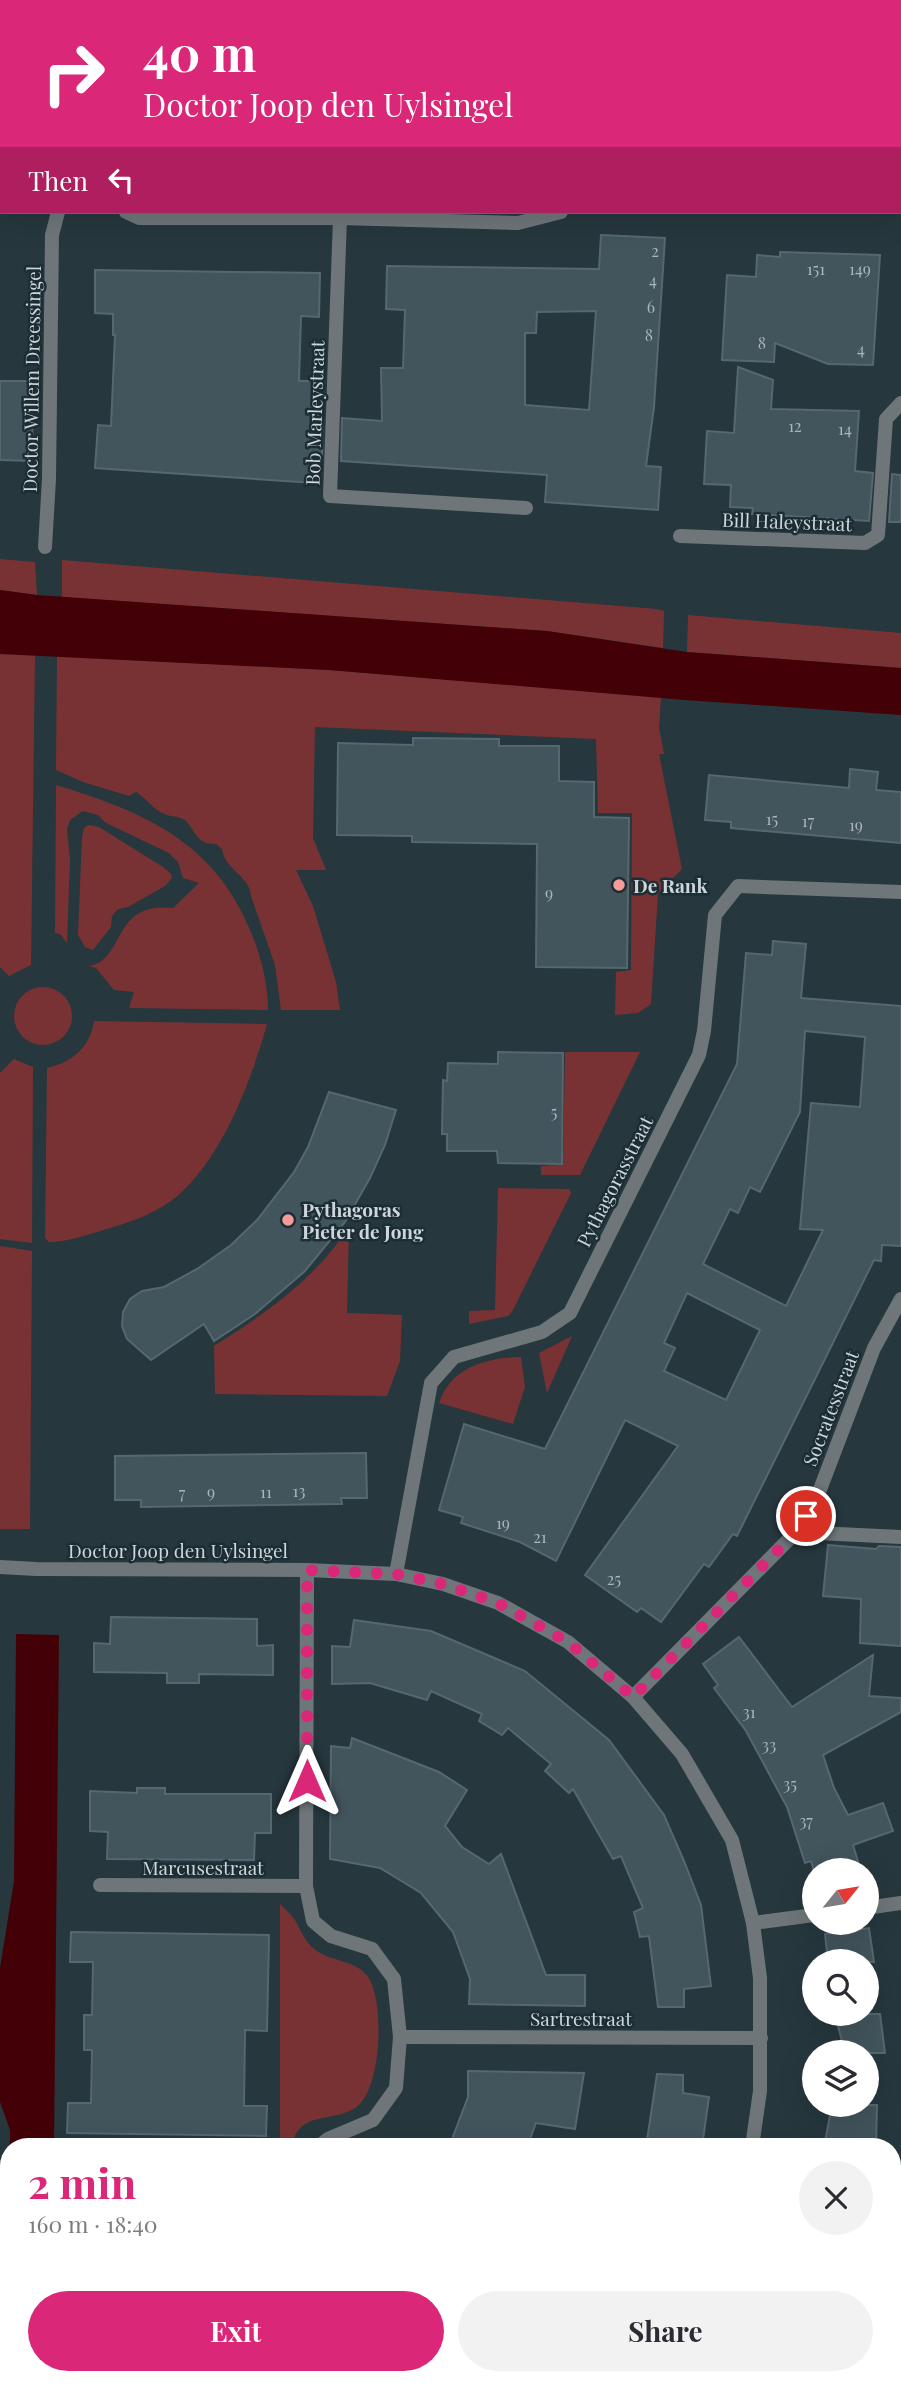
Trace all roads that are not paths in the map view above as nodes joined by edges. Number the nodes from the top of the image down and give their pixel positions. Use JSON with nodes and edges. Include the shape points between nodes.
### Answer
{"nodes":[{"id":1,"x":57,"y":214,"type":"edge"},
{"id":2,"x":130,"y":214,"type":"edge"},
{"id":3,"x":552,"y":214,"type":"edge"},
{"id":4,"x":340,"y":218,"type":"junction"},
{"id":5,"x":901,"y":403,"type":"edge"},
{"id":6,"x":526,"y":508,"type":"dead end"},
{"id":7,"x":680,"y":536,"type":"dead end"},
{"id":8,"x":45,"y":547,"type":"dead end"},
{"id":9,"x":901,"y":892,"type":"edge"},
{"id":10,"x":901,"y":1299,"type":"edge"},
{"id":11,"x":796,"y":1532,"type":"junction"},
{"id":12,"x":901,"y":1537,"type":"edge"},
{"id":13,"x":0,"y":1567,"type":"edge"},
{"id":14,"x":307,"y":1570,"type":"junction"},
{"id":15,"x":396,"y":1574,"type":"junction"},
{"id":16,"x":633,"y":1697,"type":"junction"},
{"id":17,"x":100,"y":1885,"type":"dead end"},
{"id":18,"x":306,"y":1886,"type":"junction"},
{"id":19,"x":901,"y":1903,"type":"edge"},
{"id":20,"x":879,"y":1906,"type":"edge"},
{"id":21,"x":802,"y":1917,"type":"edge"},
{"id":22,"x":753,"y":1923,"type":"junction"},
{"id":23,"x":400,"y":2038,"type":"junction"},
{"id":24,"x":761,"y":2038,"type":"junction"},
{"id":25,"x":330,"y":2138,"type":"edge"},
{"id":26,"x":753,"y":2138,"type":"edge"}],
"edges":[{"from":1,"to":8,"type":"street","name":"Doctor Willem Dreessingel","via":[[52,235]]},
{"from":2,"to":4,"type":"street","via":[[139,218]]},
{"from":3,"to":4,"type":"street","via":[[518,223]]},
{"from":4,"to":6,"type":"street","name":"Bob Marleystraat","via":[[330,496]]},
{"from":5,"to":7,"type":"street","name":"Bill Haleystraat","via":[[886,419],[878,535],[865,542]]},
{"from":9,"to":15,"type":"street","name":"Pythagorasstraat","via":[[738,886],[715,915],[699,1055],[569,1313],[542,1332],[454,1357],[431,1382]]},
{"from":10,"to":11,"type":"street","name":"Socratesstraat","via":[[874,1348],[816,1500]]},
{"from":11,"to":12,"type":"street"},
{"from":11,"to":16,"type":"street","name":"Socratesstraat"},
{"from":13,"to":14,"type":"street","name":"Doctor Joop den Uylsingel"},
{"from":14,"to":15,"type":"street","name":"Doctor Joop den Uylsingel"},
{"from":14,"to":18,"type":"street"},
{"from":15,"to":16,"type":"street","name":"Doctor Joop den Uylsingel","via":[[498,1603],[568,1642]]},
{"from":16,"to":22,"type":"street","name":"Doctor Joop den Uylsingel","via":[[682,1754],[732,1840]]},
{"from":17,"to":18,"type":"street","name":"Marcusestraat"},
{"from":18,"to":23,"type":"street","via":[[313,1921],[331,1936],[372,1949],[394,1979]]},
{"from":19,"to":20,"type":"street"},
{"from":21,"to":22,"type":"street"},
{"from":22,"to":24,"type":"street","name":"Doctor Joop den Uylsingel"},
{"from":23,"to":24,"type":"street","name":"Sartrestraat"},
{"from":23,"to":25,"type":"street","via":[[396,2088],[373,2120]]},
{"from":24,"to":26,"type":"street","name":"Doctor Joop den Uylsingel"}]}
